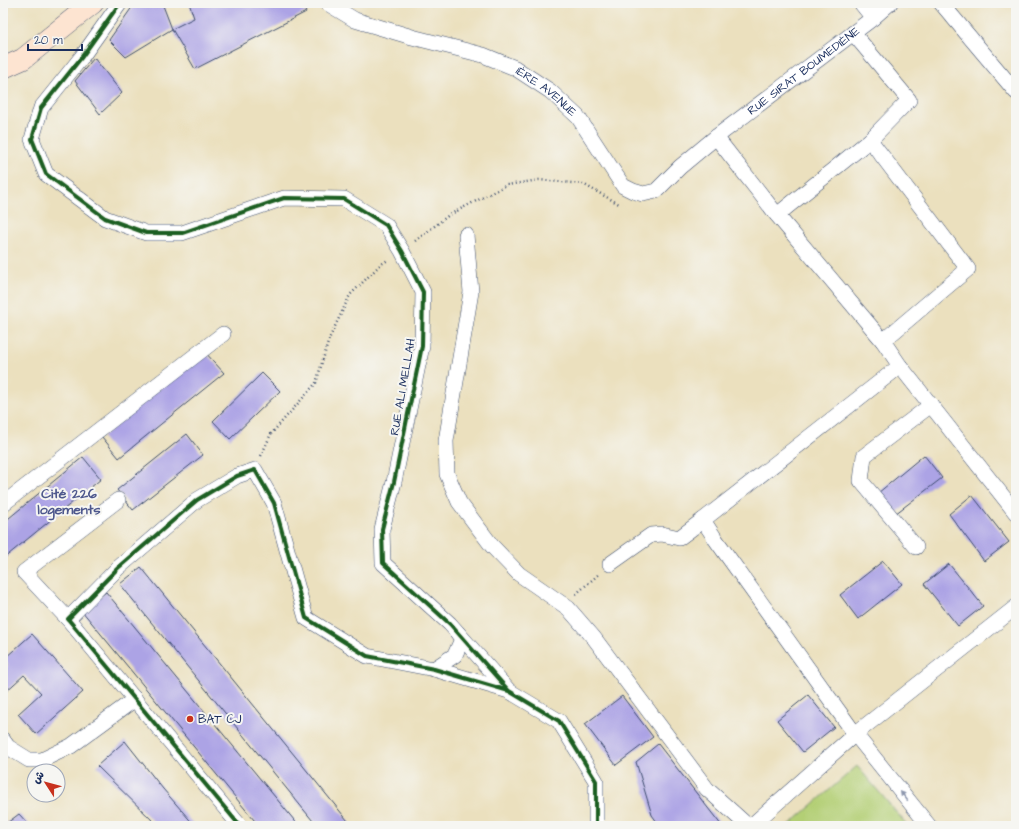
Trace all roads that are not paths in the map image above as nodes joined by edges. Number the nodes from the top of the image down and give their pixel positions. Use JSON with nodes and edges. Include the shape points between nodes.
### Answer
{"nodes":[{"id":1,"x":93,"y":3,"type":"edge"},
{"id":2,"x":120,"y":3,"type":"edge"},
{"id":3,"x":327,"y":3,"type":"edge"},
{"id":4,"x":861,"y":3,"type":"edge"},
{"id":5,"x":890,"y":3,"type":"edge"},
{"id":6,"x":941,"y":3,"type":"edge"},
{"id":7,"x":873,"y":18,"type":"junction"},
{"id":8,"x":853,"y":33,"type":"junction"},
{"id":9,"x":3,"y":68,"type":"edge"},
{"id":10,"x":1016,"y":92,"type":"edge"},
{"id":11,"x":716,"y":137,"type":"junction"},
{"id":12,"x":870,"y":140,"type":"junction"},
{"id":13,"x":777,"y":215,"type":"junction"},
{"id":14,"x":466,"y":235,"type":"dead end"},
{"id":15,"x":223,"y":334,"type":"dead end"},
{"id":16,"x":883,"y":341,"type":"junction"},
{"id":17,"x":900,"y":366,"type":"junction"},
{"id":18,"x":931,"y":405,"type":"junction"},
{"id":19,"x":118,"y":500,"type":"dead end"},
{"id":20,"x":3,"y":504,"type":"edge"},
{"id":21,"x":1016,"y":513,"type":"edge"},
{"id":22,"x":703,"y":520,"type":"junction"},
{"id":23,"x":916,"y":547,"type":"dead end"},
{"id":24,"x":610,"y":564,"type":"road end"},
{"id":25,"x":1016,"y":607,"type":"edge"},
{"id":26,"x":68,"y":619,"type":"junction"},
{"id":27,"x":450,"y":624,"type":"junction"},
{"id":28,"x":434,"y":669,"type":"junction"},
{"id":29,"x":509,"y":692,"type":"junction"},
{"id":30,"x":135,"y":698,"type":"junction"},
{"id":31,"x":855,"y":734,"type":"junction"},
{"id":32,"x":3,"y":740,"type":"edge"},
{"id":33,"x":240,"y":826,"type":"edge"},
{"id":34,"x":596,"y":826,"type":"edge"},
{"id":35,"x":748,"y":826,"type":"edge"},
{"id":36,"x":751,"y":826,"type":"edge"},
{"id":37,"x":928,"y":826,"type":"edge"}],
"edges":[{"from":1,"to":9,"type":"main road","via":[[23,59]]},
{"from":2,"to":27,"type":"street","name":"RUE ALI MELLAH","via":[[41,108],[32,139],[46,174],[105,218],[146,233],[182,232],[284,198],[344,199],[386,225],[423,292],[422,346],[382,529],[384,563]]},
{"from":3,"to":11,"type":"street","name":"1ÈRE AVENUE","via":[[355,20],[484,55],[515,68],[550,91],[578,116],[623,186],[632,191],[643,194],[656,191]]},
{"from":4,"to":7,"type":"street"},
{"from":5,"to":7,"type":"street","name":"RUE SIRAT BOUMEDIÈNE"},
{"from":6,"to":10,"type":"street"},
{"from":7,"to":8,"type":"street","name":"RUE SIRAT BOUMEDIÈNE"},
{"from":8,"to":11,"type":"street","name":"RUE SIRAT BOUMEDIÈNE"},
{"from":8,"to":12,"type":"street","via":[[909,100]]},
{"from":11,"to":13,"type":"street"},
{"from":12,"to":13,"type":"street"},
{"from":12,"to":16,"type":"street","via":[[968,269]]},
{"from":13,"to":16,"type":"street"},
{"from":14,"to":35,"type":"street","via":[[471,292],[446,441],[447,474],[459,502],[492,546],[519,574],[568,608],[594,638],[707,790]]},
{"from":15,"to":20,"type":"street"},
{"from":16,"to":17,"type":"street"},
{"from":17,"to":18,"type":"street"},
{"from":17,"to":22,"type":"street"},
{"from":18,"to":21,"type":"street"},
{"from":18,"to":23,"type":"street","via":[[864,456],[861,481]]},
{"from":19,"to":26,"type":"street","via":[[24,572]]},
{"from":22,"to":24,"type":"street","via":[[679,538],[652,534]]},
{"from":22,"to":31,"type":"street"},
{"from":25,"to":31,"type":"street"},
{"from":26,"to":28,"type":"street","via":[[118,568],[197,500],[237,476],[255,470],[274,503],[306,618],[367,656]]},
{"from":26,"to":30,"type":"street"},
{"from":27,"to":28,"type":"street","via":[[462,639],[455,655]]},
{"from":27,"to":29,"type":"street","name":"RUE ALI MELLAH"},
{"from":28,"to":29,"type":"street"},
{"from":29,"to":34,"type":"street","name":"RUE ALI MELLAH","via":[[559,722],[596,781]]},
{"from":30,"to":32,"type":"street","via":[[71,746],[42,760],[29,760]]},
{"from":30,"to":33,"type":"street"},
{"from":31,"to":36,"type":"street"},
{"from":37,"to":31,"type":"street","one_way":true}]}
